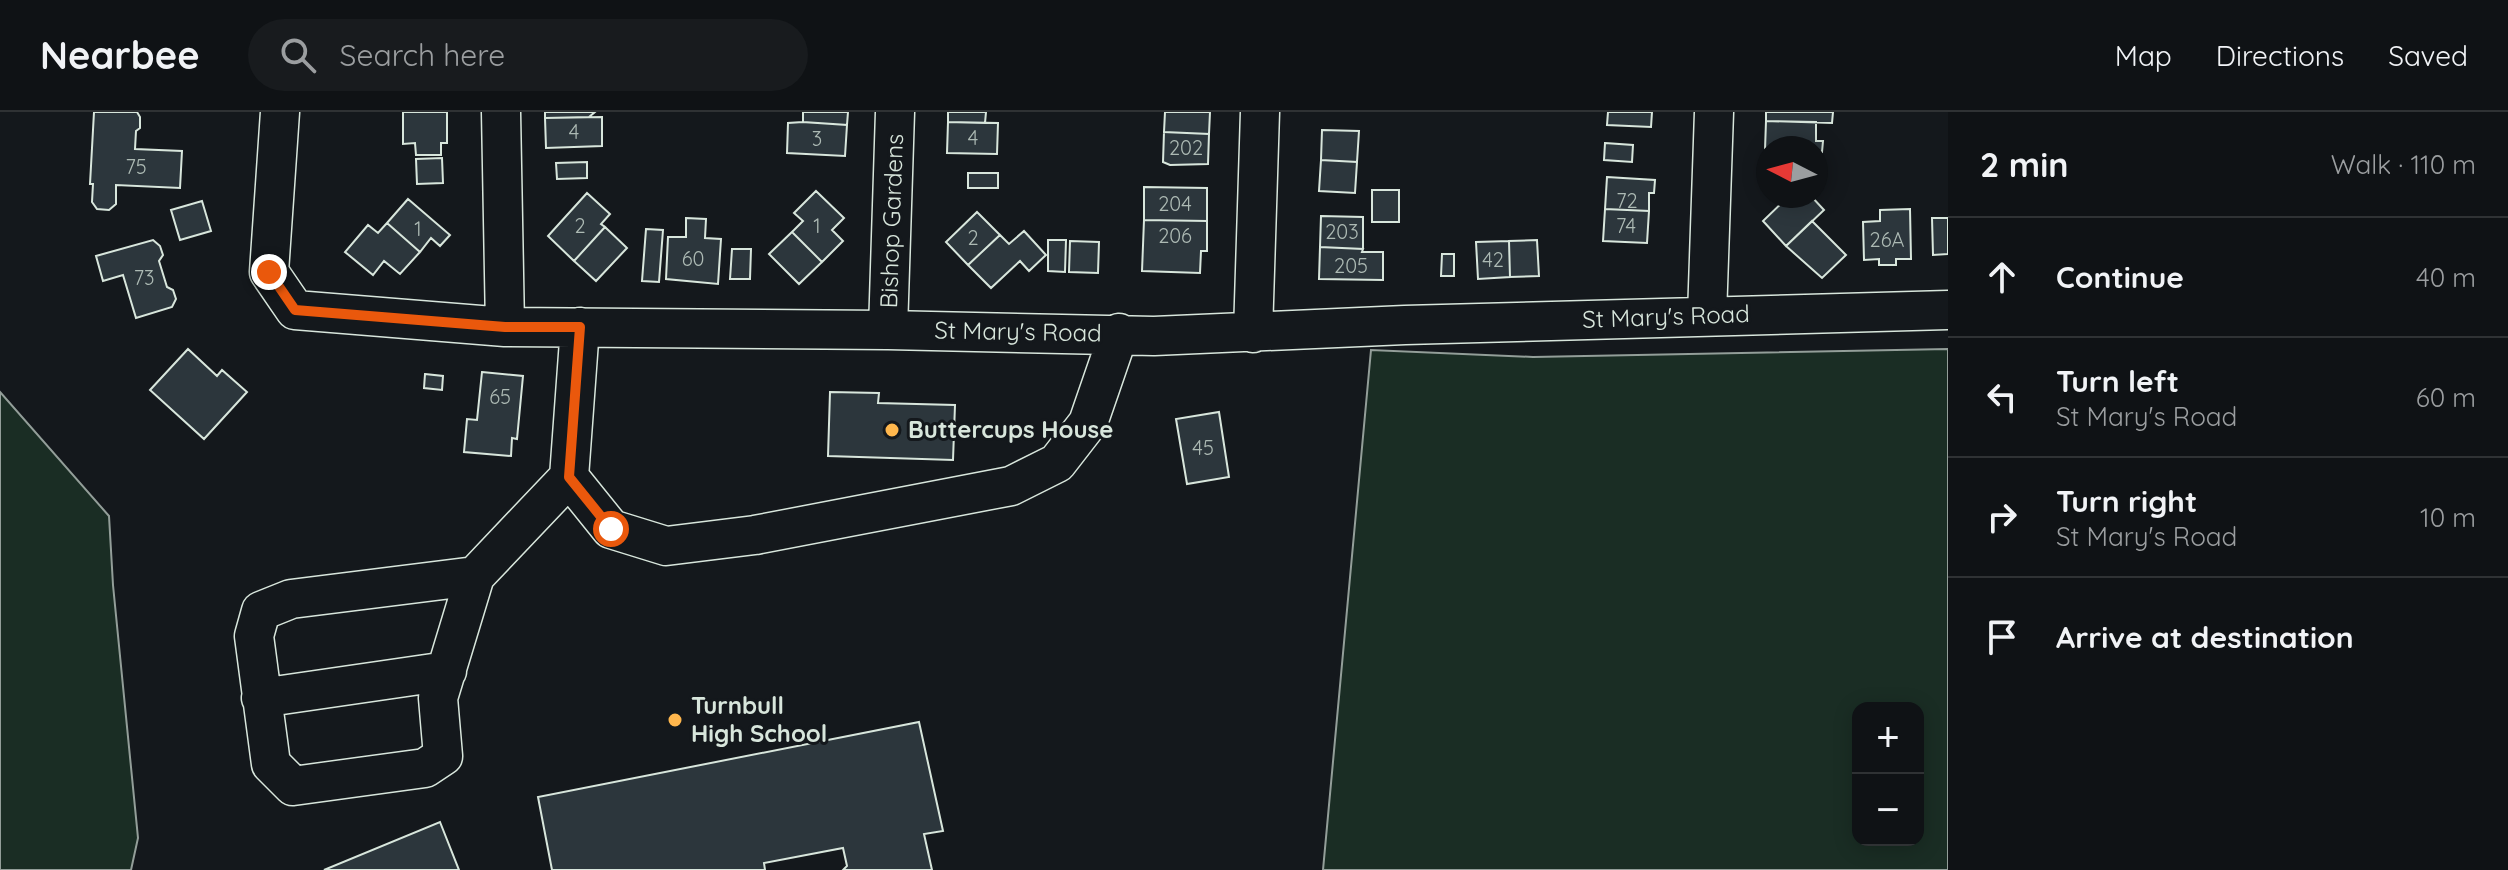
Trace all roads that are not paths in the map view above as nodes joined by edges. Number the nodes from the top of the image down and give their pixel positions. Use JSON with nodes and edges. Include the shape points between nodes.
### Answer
{"nodes":[{"id":1,"x":280,"y":112,"type":"edge"},
{"id":2,"x":501,"y":112,"type":"edge"},
{"id":3,"x":895,"y":112,"type":"edge"},
{"id":4,"x":1260,"y":112,"type":"edge"},
{"id":5,"x":1714,"y":112,"type":"edge"},
{"id":6,"x":1948,"y":310,"type":"edge"},
{"id":7,"x":1707,"y":316,"type":"junction"},
{"id":8,"x":505,"y":327,"type":"junction"},
{"id":9,"x":580,"y":327,"type":"junction"},
{"id":10,"x":888,"y":330,"type":"junction"},
{"id":11,"x":1119,"y":333,"type":"junction"},
{"id":12,"x":1253,"y":333,"type":"junction"},
{"id":13,"x":569,"y":477,"type":"junction"},
{"id":14,"x":475,"y":576,"type":"junction"},
{"id":15,"x":447,"y":671,"type":"junction"},
{"id":16,"x":261,"y":698,"type":"junction"}],
"edges":[{"from":1,"to":8,"type":"street","name":"St Mary's Road","via":[[269,272],[295,310]]},
{"from":2,"to":8,"type":"street"},
{"from":3,"to":10,"type":"street","name":"Bishop Gardens"},
{"from":4,"to":12,"type":"street"},
{"from":5,"to":7,"type":"street"},
{"from":6,"to":7,"type":"street","name":"St Mary's Road"},
{"from":7,"to":12,"type":"street","name":"St Mary's Road"},
{"from":8,"to":9,"type":"street","name":"St Mary's Road"},
{"from":9,"to":10,"type":"street","name":"St Mary's Road"},
{"from":9,"to":13,"type":"street"},
{"from":10,"to":11,"type":"street","name":"St Mary's Road"},
{"from":11,"to":12,"type":"street","name":"St Mary's Road"},
{"from":11,"to":13,"type":"street","via":[[1088,423],[1057,463],[1011,486],[755,535],[666,546],[611,529]]},
{"from":13,"to":14,"type":"street"},
{"from":14,"to":15,"type":"street"},
{"from":14,"to":16,"type":"street","via":[[291,599],[261,611],[254,636]]},
{"from":15,"to":16,"type":"street"},
{"from":15,"to":16,"type":"street","via":[[438,698],[443,756],[425,768],[293,786],[271,764]]}]}
